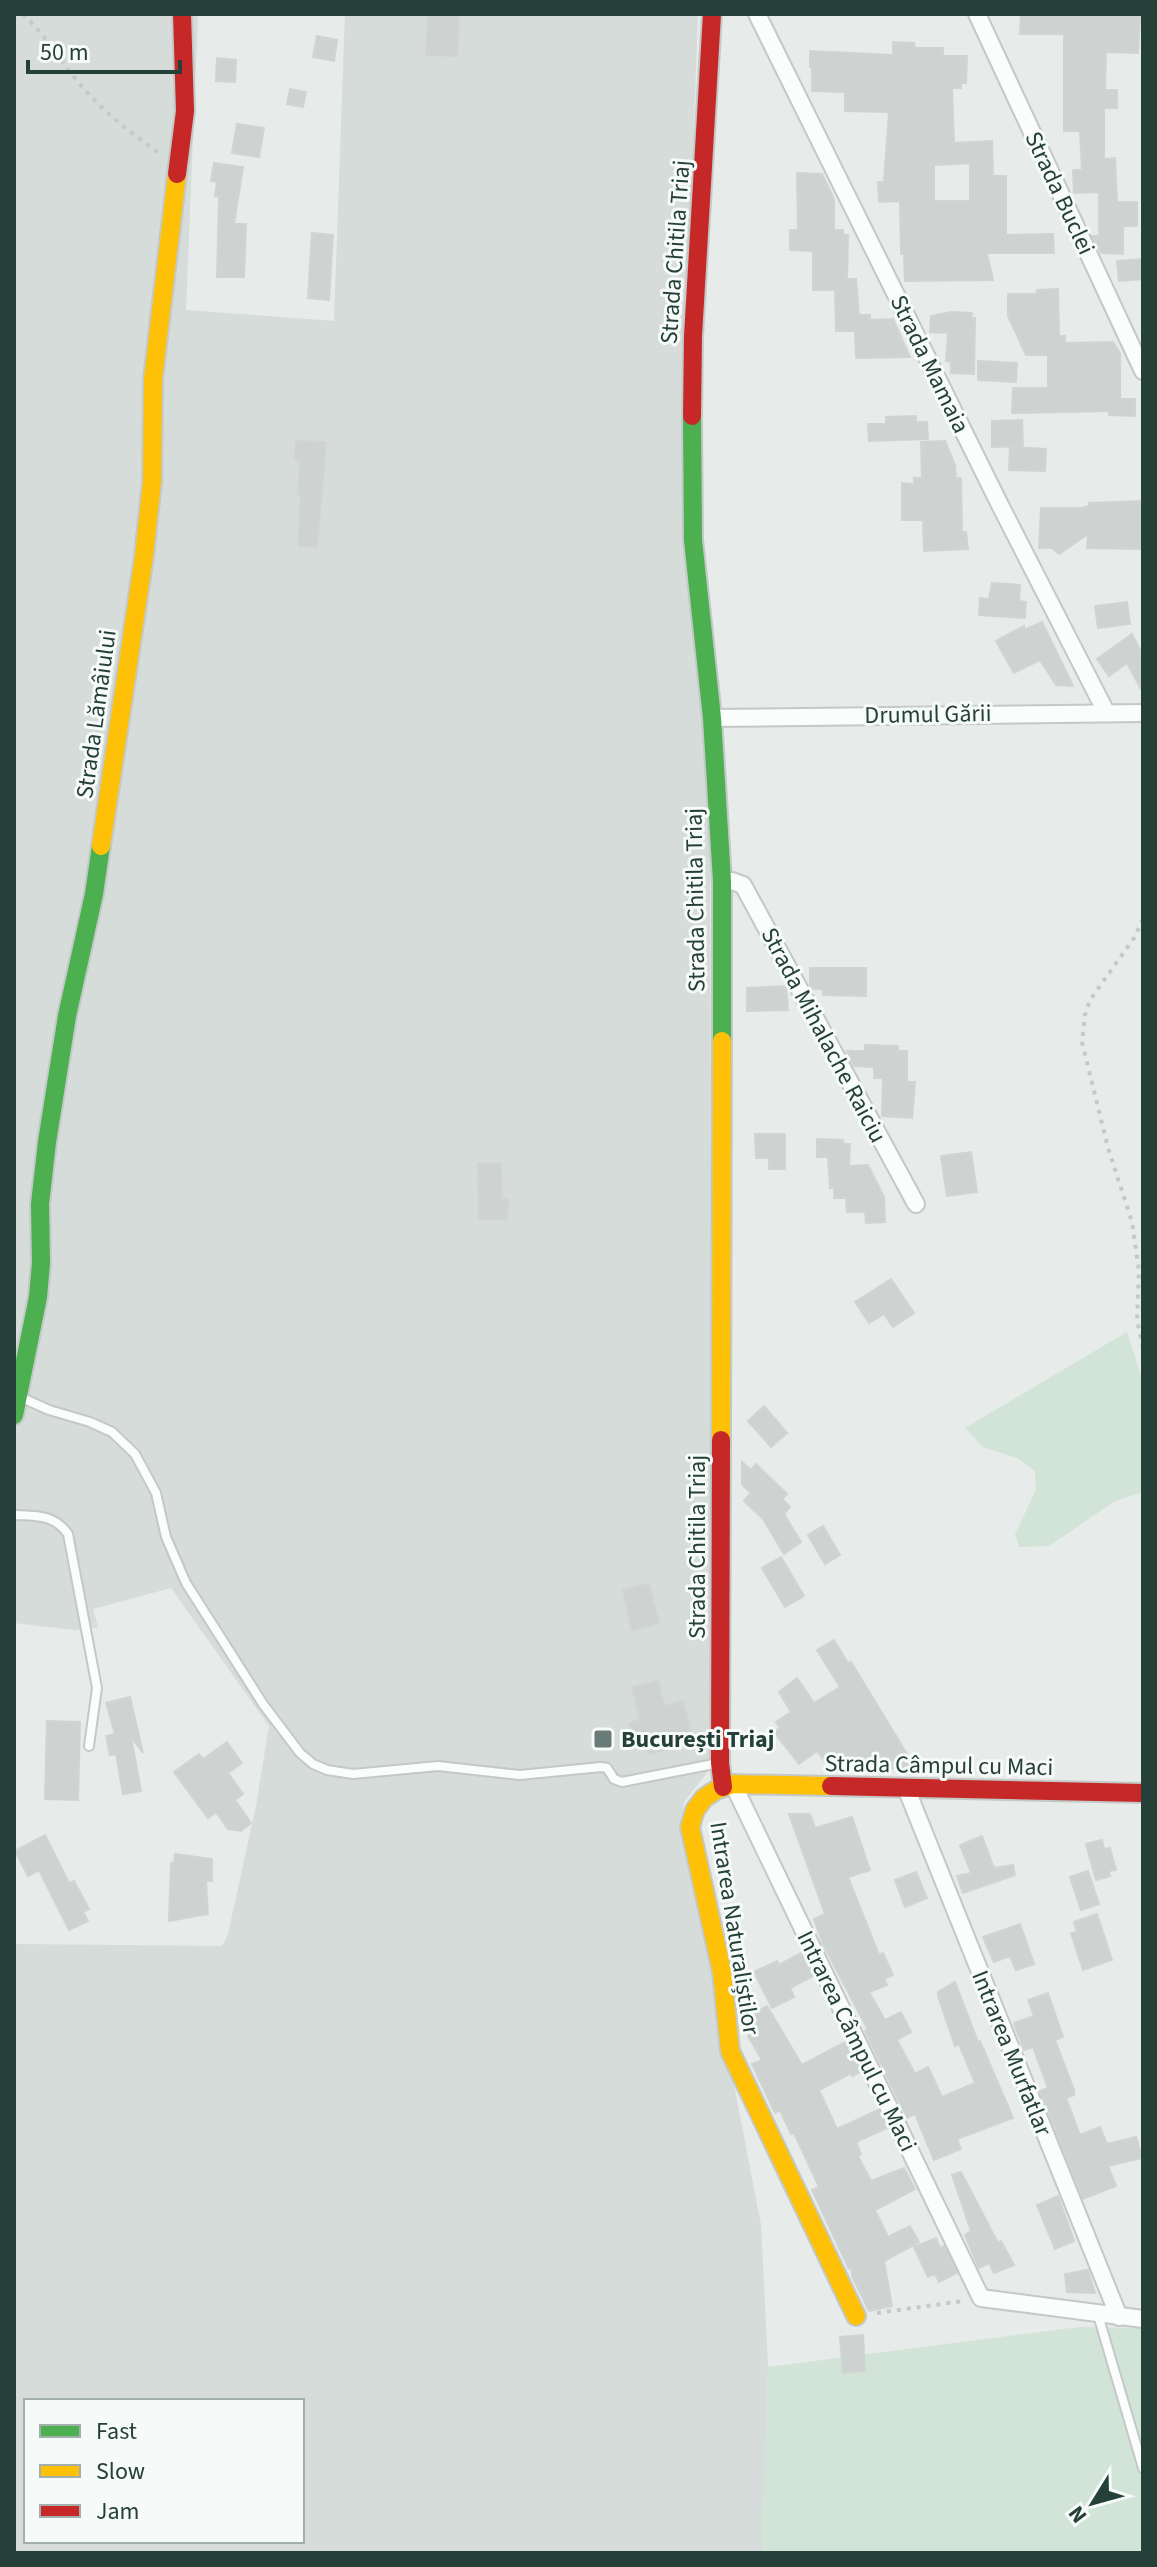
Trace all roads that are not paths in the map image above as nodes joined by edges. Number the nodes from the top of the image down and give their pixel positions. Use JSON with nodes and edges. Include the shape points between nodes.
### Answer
{"nodes":[{"id":1,"x":182,"y":14,"type":"edge"},
{"id":2,"x":712,"y":14,"type":"edge"},
{"id":3,"x":757,"y":14,"type":"edge"},
{"id":4,"x":977,"y":14,"type":"edge"},
{"id":5,"x":1143,"y":371,"type":"edge"},
{"id":6,"x":1106,"y":712,"type":"junction"},
{"id":7,"x":1143,"y":713,"type":"edge"},
{"id":8,"x":712,"y":718,"type":"junction"},
{"id":9,"x":722,"y":881,"type":"junction"},
{"id":10,"x":916,"y":1204,"type":"dead end"},
{"id":11,"x":18,"y":1396,"type":"junction"},
{"id":12,"x":14,"y":1415,"type":"edge"},
{"id":13,"x":14,"y":1515,"type":"edge"},
{"id":14,"x":89,"y":1746,"type":"dead end"},
{"id":15,"x":720,"y":1763,"type":"junction"},
{"id":16,"x":728,"y":1785,"type":"junction"},
{"id":17,"x":906,"y":1788,"type":"junction"},
{"id":18,"x":1143,"y":1793,"type":"edge"},
{"id":19,"x":1098,"y":2315,"type":"junction"},
{"id":20,"x":856,"y":2316,"type":"road end"},
{"id":21,"x":1119,"y":2317,"type":"junction"},
{"id":22,"x":1143,"y":2319,"type":"edge"},
{"id":23,"x":1143,"y":2468,"type":"edge"}],
"edges":[{"from":1,"to":11,"type":"street","name":"Strada Lămâiului","via":[[185,111],[153,379],[152,482],[144,556],[94,894],[47,1142],[38,1297]]},
{"from":2,"to":8,"type":"street","name":"Strada Chitila Triaj","via":[[693,336],[691,476],[696,587]]},
{"from":3,"to":6,"type":"street","name":"Strada Mamaia"},
{"from":4,"to":5,"type":"street","name":"Strada Buclei"},
{"from":6,"to":7,"type":"street","name":"Drumul Gării"},
{"from":6,"to":8,"type":"street","name":"Drumul Gării"},
{"from":8,"to":9,"type":"street","name":"Strada Chitila Triaj"},
{"from":9,"to":10,"type":"street","name":"Strada Mihalache Raiciu","via":[[743,885]]},
{"from":9,"to":15,"type":"street","name":"Strada Chitila Triaj"},
{"from":11,"to":12,"type":"street","name":"Strada Lămâiului"},
{"from":11,"to":15,"type":"lane","via":[[112,1432],[135,1454],[156,1493],[173,1559],[217,1636],[313,1764],[340,1773],[372,1774],[438,1766],[520,1775],[601,1767],[622,1782]]},
{"from":13,"to":14,"type":"lane","via":[[52,1518],[68,1534],[97,1688]]},
{"from":15,"to":16,"type":"street","name":"Strada Chitila Triaj"},
{"from":16,"to":17,"type":"street","name":"Strada Câmpul cu Maci"},
{"from":16,"to":19,"type":"street","name":"Intrarea Câmpul cu Maci","via":[[981,2298]]},
{"from":16,"to":20,"type":"street","name":"Intrarea Naturaliștilor","via":[[698,1802],[690,1827],[722,1972],[730,2051]]},
{"from":17,"to":18,"type":"street","name":"Strada Câmpul cu Maci"},
{"from":17,"to":21,"type":"street","name":"Intrarea Murfatlar"},
{"from":19,"to":21,"type":"street"},
{"from":19,"to":23,"type":"lane"},
{"from":21,"to":22,"type":"street"}]}
